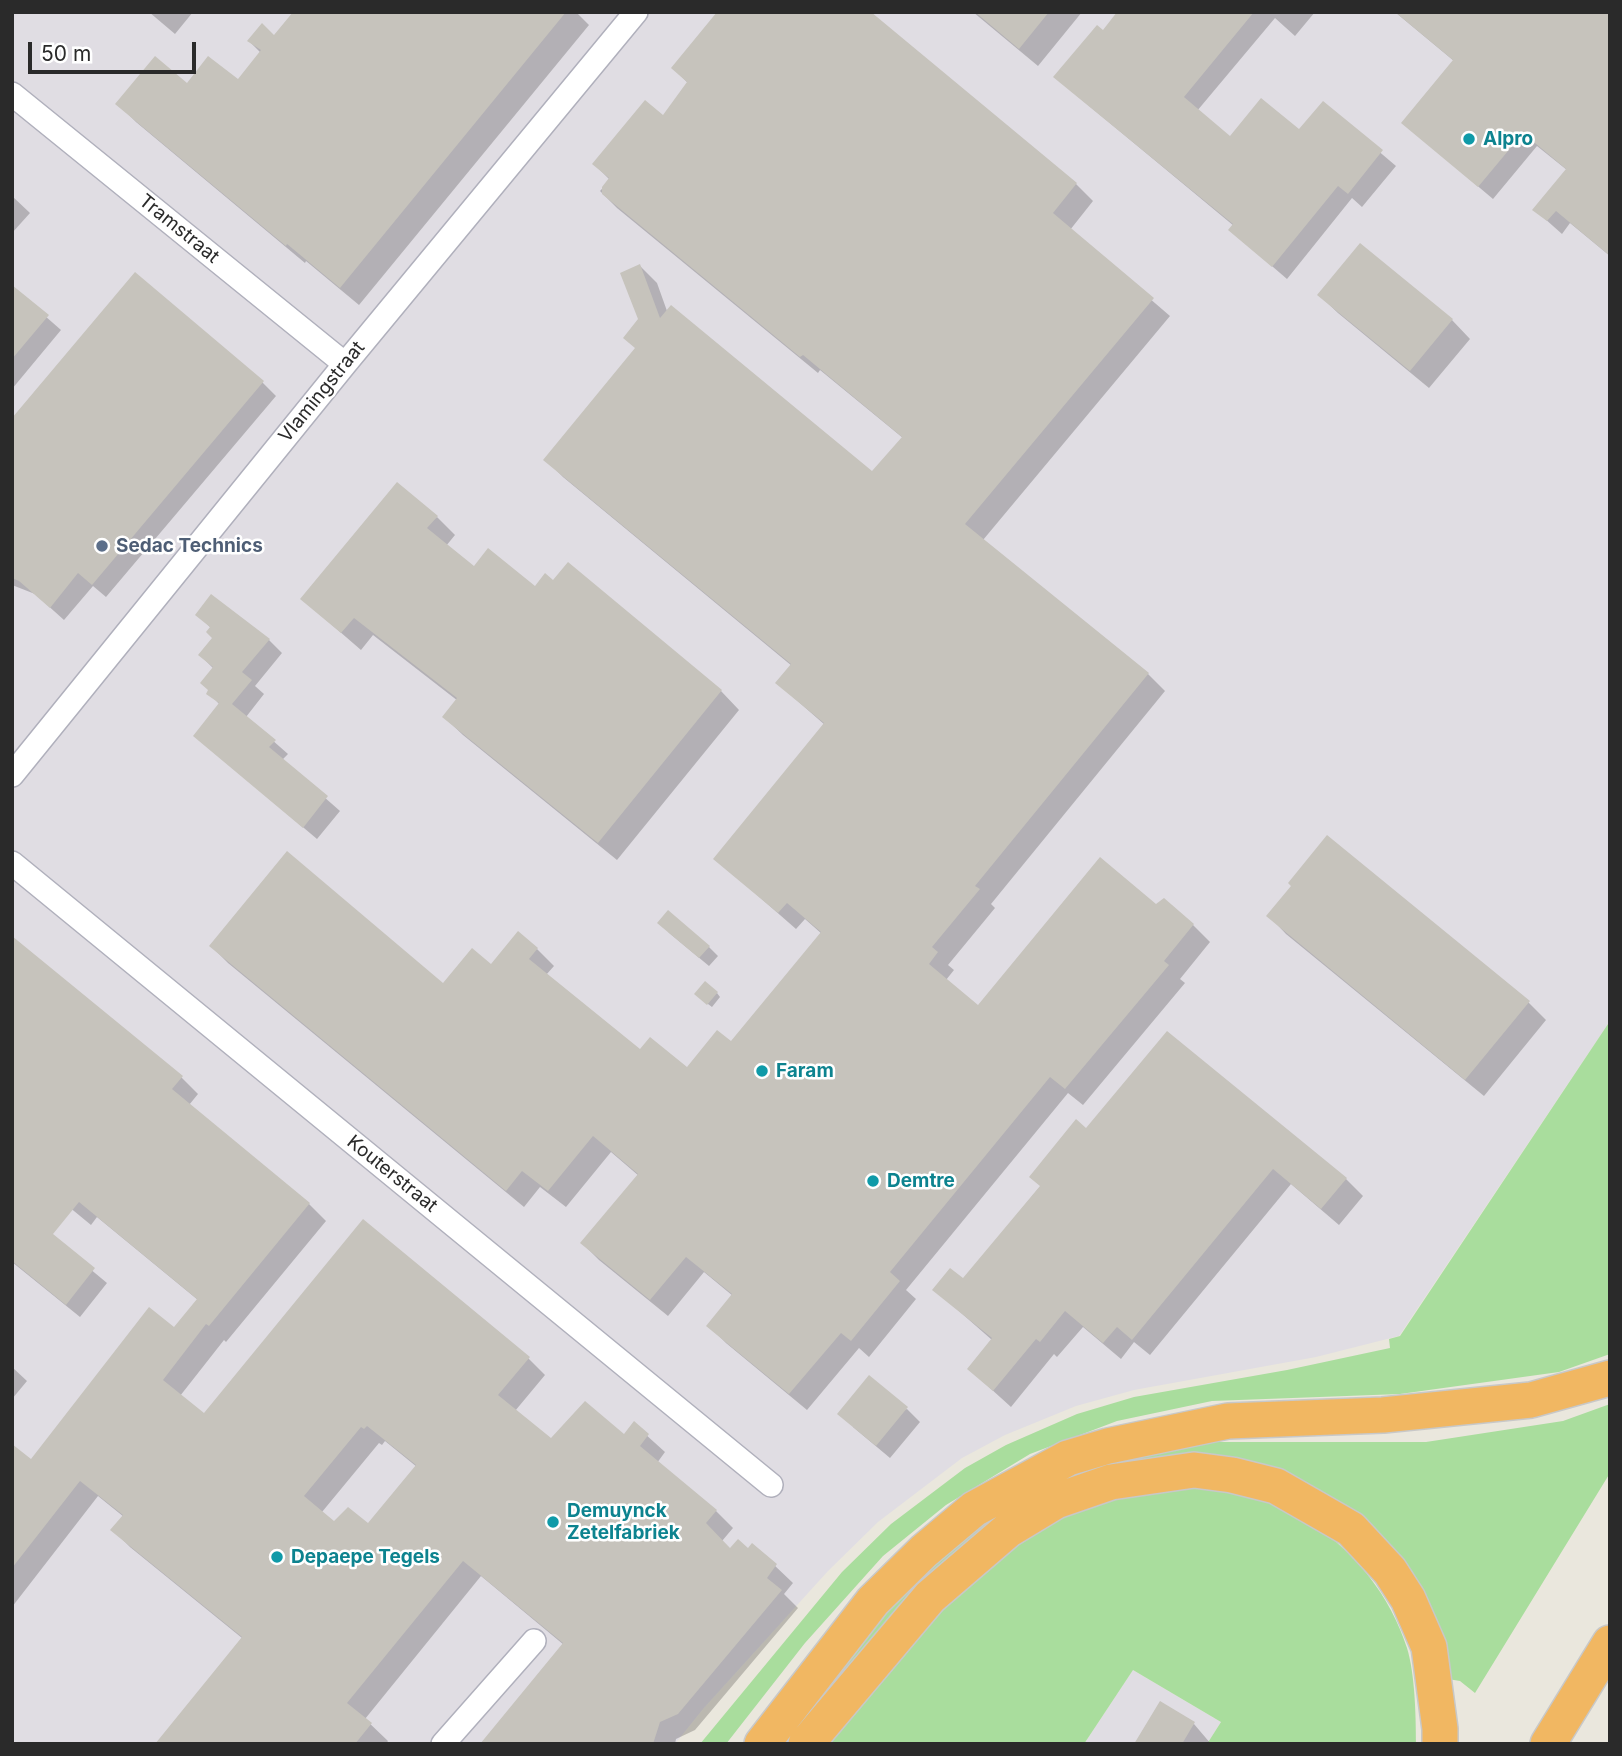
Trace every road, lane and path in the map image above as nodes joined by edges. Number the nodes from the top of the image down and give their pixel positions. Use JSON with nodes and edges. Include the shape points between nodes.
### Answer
{"nodes":[{"id":1,"x":636,"y":12,"type":"edge"},
{"id":2,"x":12,"y":94,"type":"edge"},
{"id":3,"x":345,"y":364,"type":"junction"},
{"id":4,"x":12,"y":775,"type":"edge"},
{"id":5,"x":12,"y":863,"type":"edge"},
{"id":6,"x":1610,"y":1378,"type":"edge"},
{"id":7,"x":771,"y":1486,"type":"dead end"},
{"id":8,"x":534,"y":1641,"type":"dead end"},
{"id":9,"x":1610,"y":1643,"type":"edge"},
{"id":10,"x":443,"y":1744,"type":"edge"},
{"id":11,"x":762,"y":1744,"type":"edge"},
{"id":12,"x":806,"y":1744,"type":"edge"},
{"id":13,"x":1440,"y":1744,"type":"edge"},
{"id":14,"x":1548,"y":1744,"type":"edge"}],
"edges":[{"from":1,"to":3,"type":"street","name":"Vlamingstraat"},
{"from":2,"to":3,"type":"street","name":"Tramstraat"},
{"from":3,"to":4,"type":"street","name":"Vlamingstraat"},
{"from":5,"to":7,"type":"street","name":"Kouterstraat"},
{"from":6,"to":11,"type":"highway","via":[[1531,1400],[1383,1415],[1228,1421],[1068,1458],[974,1509],[923,1551],[873,1601]]},
{"from":8,"to":10,"type":"street"},
{"from":9,"to":14,"type":"highway"},
{"from":12,"to":13,"type":"highway","via":[[930,1597],[1008,1530],[1056,1501],[1111,1482],[1194,1470],[1276,1486],[1351,1529],[1390,1571],[1429,1647]]}]}
